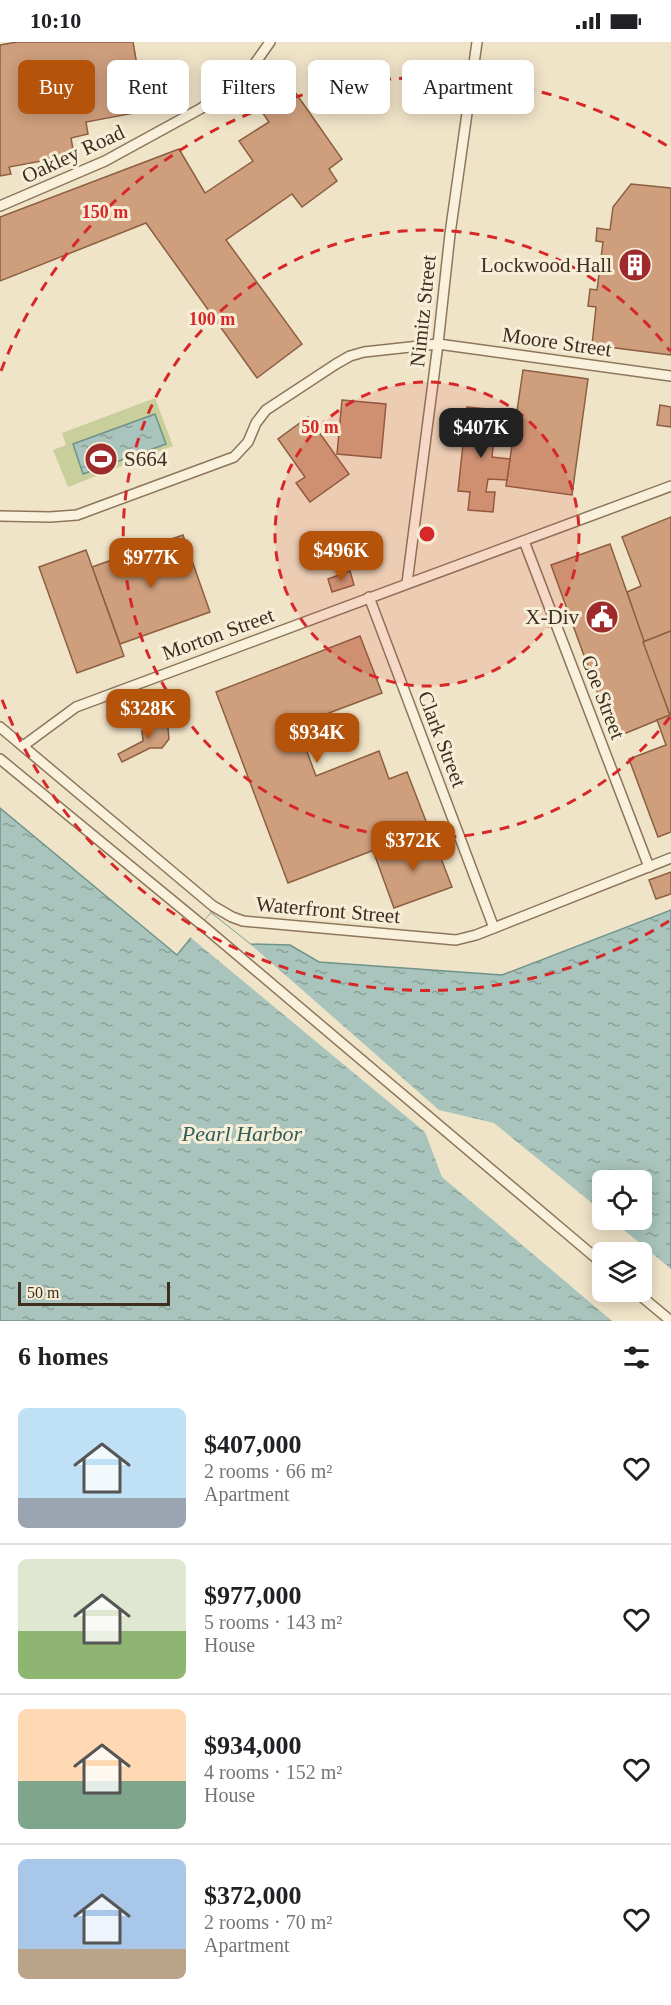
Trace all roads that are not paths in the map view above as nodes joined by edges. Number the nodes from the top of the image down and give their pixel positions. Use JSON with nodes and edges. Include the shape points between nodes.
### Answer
{"nodes":[{"id":1,"x":270,"y":42,"type":"edge"},
{"id":2,"x":477,"y":42,"type":"edge"},
{"id":3,"x":0,"y":206,"type":"edge"},
{"id":4,"x":438,"y":344,"type":"junction"},
{"id":5,"x":671,"y":376,"type":"edge"},
{"id":6,"x":671,"y":486,"type":"edge"},
{"id":7,"x":0,"y":516,"type":"edge"},
{"id":8,"x":524,"y":541,"type":"junction"},
{"id":9,"x":408,"y":583,"type":"junction"},
{"id":10,"x":369,"y":597,"type":"junction"},
{"id":11,"x":0,"y":727,"type":"edge"},
{"id":12,"x":23,"y":747,"type":"junction"},
{"id":13,"x":0,"y":759,"type":"edge"},
{"id":14,"x":671,"y":858,"type":"edge"},
{"id":15,"x":649,"y":867,"type":"junction"},
{"id":16,"x":494,"y":928,"type":"junction"},
{"id":17,"x":592,"y":1255,"type":"edge"},
{"id":18,"x":648,"y":1302,"type":"edge"},
{"id":19,"x":671,"y":1321,"type":"edge"}],
"edges":[{"from":1,"to":3,"type":"lane","name":"Oakley Road","via":[[244,79],[200,110],[105,162]]},
{"from":2,"to":4,"type":"lane","name":"Nimitz Street"},
{"from":4,"to":5,"type":"lane","name":"Moore Street"},
{"from":4,"to":7,"type":"lane","via":[[350,357],[266,410],[248,442],[234,456],[77,515]]},
{"from":4,"to":9,"type":"lane","name":"Nimitz Street"},
{"from":6,"to":8,"type":"lane","name":"Morton Street"},
{"from":8,"to":9,"type":"lane","name":"Morton Street"},
{"from":8,"to":15,"type":"lane","name":"Coe Street"},
{"from":9,"to":10,"type":"lane","name":"Morton Street"},
{"from":10,"to":12,"type":"lane","name":"Morton Street","via":[[76,707]]},
{"from":10,"to":16,"type":"lane","name":"Clark Street"},
{"from":11,"to":12,"type":"lane","name":"Waterfront Street"},
{"from":12,"to":16,"type":"lane","name":"Waterfront Street","via":[[213,906],[232,917],[456,940]]},
{"from":13,"to":17,"type":"lane"},
{"from":14,"to":15,"type":"lane","name":"Waterfront Street"},
{"from":15,"to":16,"type":"lane","name":"Waterfront Street"},
{"from":18,"to":19,"type":"lane"}]}
